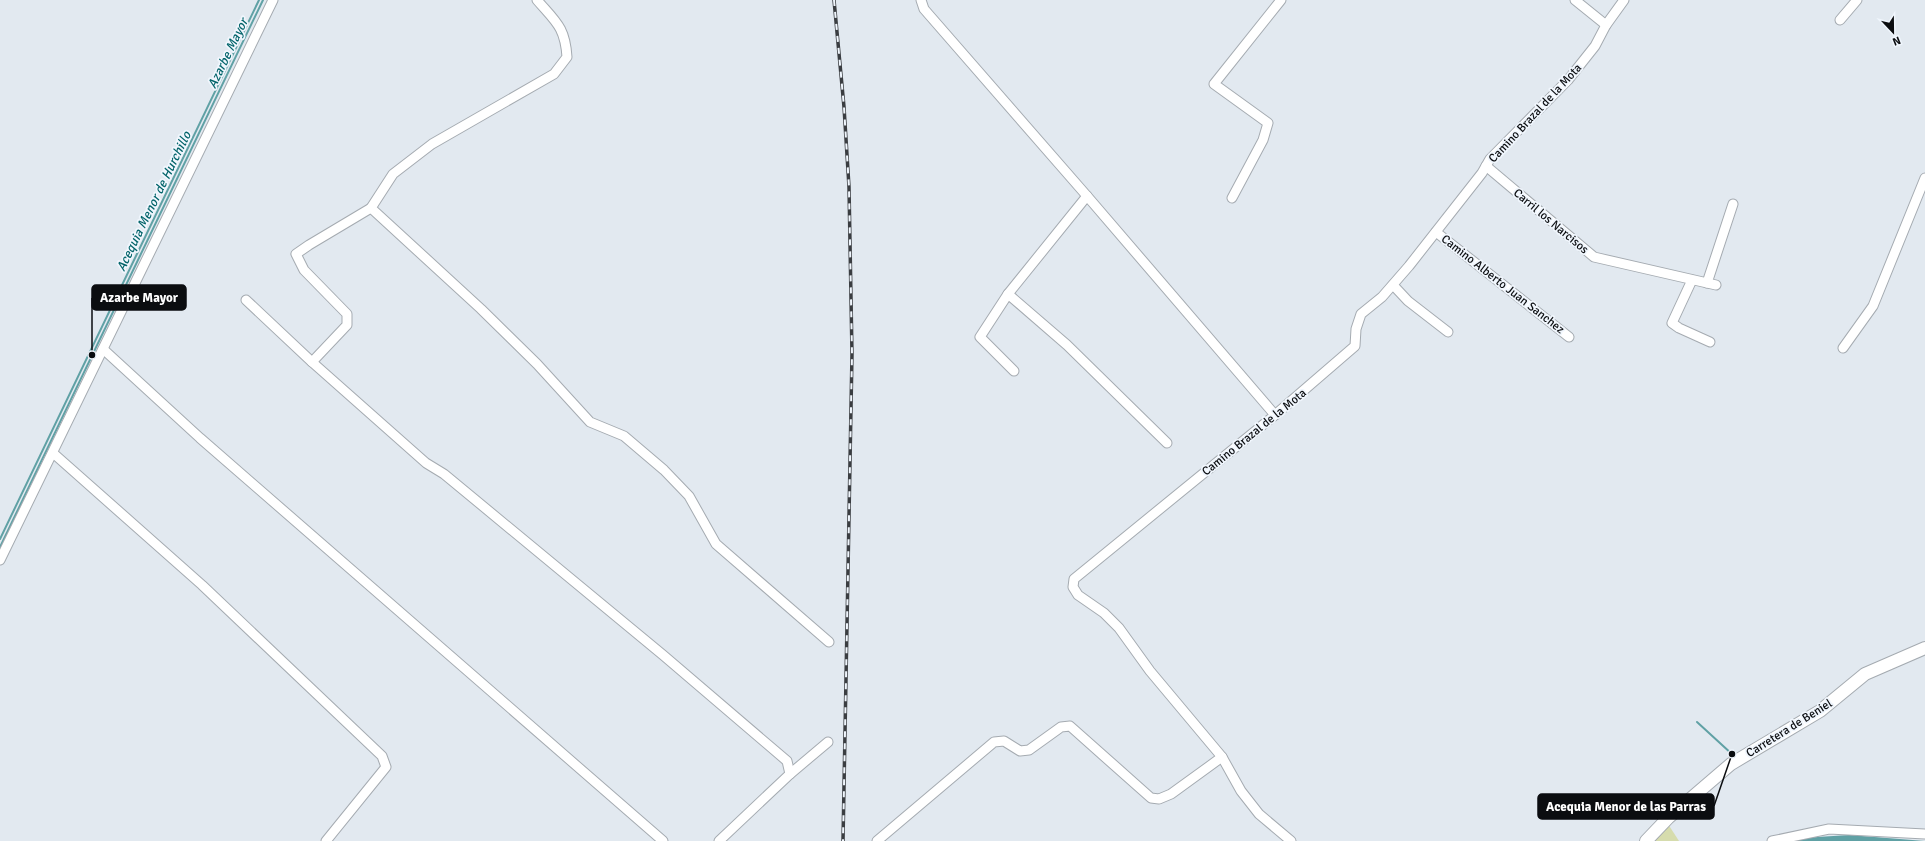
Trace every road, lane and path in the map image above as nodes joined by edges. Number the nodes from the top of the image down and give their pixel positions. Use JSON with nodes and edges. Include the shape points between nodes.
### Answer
{"nodes":[{"id":1,"x":274,"y":0,"type":"edge"},
{"id":2,"x":537,"y":0,"type":"edge"},
{"id":3,"x":921,"y":0,"type":"edge"},
{"id":4,"x":1282,"y":0,"type":"edge"},
{"id":5,"x":1574,"y":0,"type":"edge"},
{"id":6,"x":1624,"y":0,"type":"edge"},
{"id":7,"x":1856,"y":0,"type":"edge"},
{"id":8,"x":1840,"y":20,"type":"dead end"},
{"id":9,"x":1606,"y":25,"type":"junction"},
{"id":10,"x":1486,"y":166,"type":"junction"},
{"id":11,"x":1925,"y":178,"type":"edge"},
{"id":12,"x":1087,"y":196,"type":"junction"},
{"id":13,"x":1232,"y":198,"type":"dead end"},
{"id":14,"x":1733,"y":204,"type":"dead end"},
{"id":15,"x":371,"y":208,"type":"junction"},
{"id":16,"x":1436,"y":232,"type":"junction"},
{"id":17,"x":1692,"y":280,"type":"junction"},
{"id":18,"x":1393,"y":285,"type":"junction"},
{"id":19,"x":1008,"y":294,"type":"junction"},
{"id":20,"x":246,"y":300,"type":"dead end"},
{"id":21,"x":1448,"y":332,"type":"dead end"},
{"id":22,"x":1569,"y":336,"type":"dead end"},
{"id":23,"x":1710,"y":342,"type":"dead end"},
{"id":24,"x":1843,"y":348,"type":"dead end"},
{"id":25,"x":103,"y":349,"type":"junction"},
{"id":26,"x":312,"y":362,"type":"junction"},
{"id":27,"x":1014,"y":371,"type":"dead end"},
{"id":28,"x":1275,"y":415,"type":"junction"},
{"id":29,"x":1167,"y":443,"type":"dead end"},
{"id":30,"x":53,"y":453,"type":"junction"},
{"id":31,"x":0,"y":560,"type":"edge"},
{"id":32,"x":829,"y":642,"type":"dead end"},
{"id":33,"x":1925,"y":648,"type":"edge"},
{"id":34,"x":828,"y":742,"type":"dead end"},
{"id":35,"x":1222,"y":756,"type":"junction"},
{"id":36,"x":790,"y":774,"type":"junction"},
{"id":37,"x":1925,"y":834,"type":"edge"},
{"id":38,"x":326,"y":841,"type":"edge"},
{"id":39,"x":663,"y":841,"type":"edge"},
{"id":40,"x":719,"y":841,"type":"edge"},
{"id":41,"x":877,"y":841,"type":"edge"},
{"id":42,"x":1291,"y":841,"type":"edge"},
{"id":43,"x":1646,"y":841,"type":"edge"},
{"id":44,"x":1772,"y":841,"type":"edge"}],
"edges":[{"from":1,"to":25,"type":"street"},
{"from":2,"to":15,"type":"street","via":[[561,27],[565,40],[567,57],[554,74],[432,144],[393,174]]},
{"from":3,"to":12,"type":"street","via":[[924,9]]},
{"from":4,"to":13,"type":"street","via":[[1214,84],[1268,123],[1263,140]]},
{"from":5,"to":9,"type":"street"},
{"from":6,"to":9,"type":"street","name":"Camino Brazal de la Mota"},
{"from":7,"to":8,"type":"street"},
{"from":9,"to":10,"type":"street","name":"Camino Brazal de la Mota","via":[[1595,46],[1568,80],[1490,158]]},
{"from":10,"to":16,"type":"street","name":"Camino Brazal de la Mota"},
{"from":10,"to":17,"type":"street","name":"Carril los Narcisos","via":[[1594,257]]},
{"from":11,"to":24,"type":"street","via":[[1873,306]]},
{"from":12,"to":19,"type":"street"},
{"from":12,"to":28,"type":"street"},
{"from":14,"to":17,"type":"street","name":"Carril los Narcisos","via":[[1711,284]]},
{"from":15,"to":26,"type":"street","via":[[296,254],[304,270],[347,314],[347,325]]},
{"from":15,"to":32,"type":"street","via":[[481,309],[537,364],[590,422],[624,436],[664,470],[689,496],[716,544]]},
{"from":16,"to":18,"type":"street","name":"Camino Brazal de la Mota"},
{"from":16,"to":22,"type":"street","name":"Camino Alberto Juan Sanchez"},
{"from":17,"to":23,"type":"street","via":[[1672,323]]},
{"from":18,"to":21,"type":"street","via":[[1408,301]]},
{"from":18,"to":28,"type":"street","name":"Camino Brazal de la Mota","via":[[1361,314],[1356,329],[1355,346]]},
{"from":19,"to":27,"type":"street","via":[[980,337]]},
{"from":19,"to":29,"type":"street","via":[[1066,345]]},
{"from":20,"to":26,"type":"street"},
{"from":25,"to":30,"type":"street"},
{"from":25,"to":39,"type":"street","via":[[200,438]]},
{"from":26,"to":36,"type":"street","via":[[426,463],[444,474],[787,761]]},
{"from":28,"to":35,"type":"street","name":"Camino Brazal de la Mota","via":[[1074,579],[1073,588],[1078,595],[1104,613],[1119,628],[1150,671]]},
{"from":30,"to":31,"type":"street"},
{"from":30,"to":38,"type":"street","via":[[202,585],[382,756],[386,767]]},
{"from":33,"to":43,"type":"main road","name":"Carretera de Beniel","via":[[1865,674],[1820,711],[1731,764],[1668,818]]},
{"from":34,"to":36,"type":"street"},
{"from":35,"to":41,"type":"street","via":[[1171,794],[1159,799],[1151,798],[1070,726],[1061,728],[1029,750],[1020,751],[1004,742],[994,742]]},
{"from":35,"to":42,"type":"street","name":"Camino Brazal de la Mota","via":[[1241,791],[1259,814]]},
{"from":36,"to":40,"type":"street"},
{"from":37,"to":44,"type":"street","via":[[1829,829]]}]}
